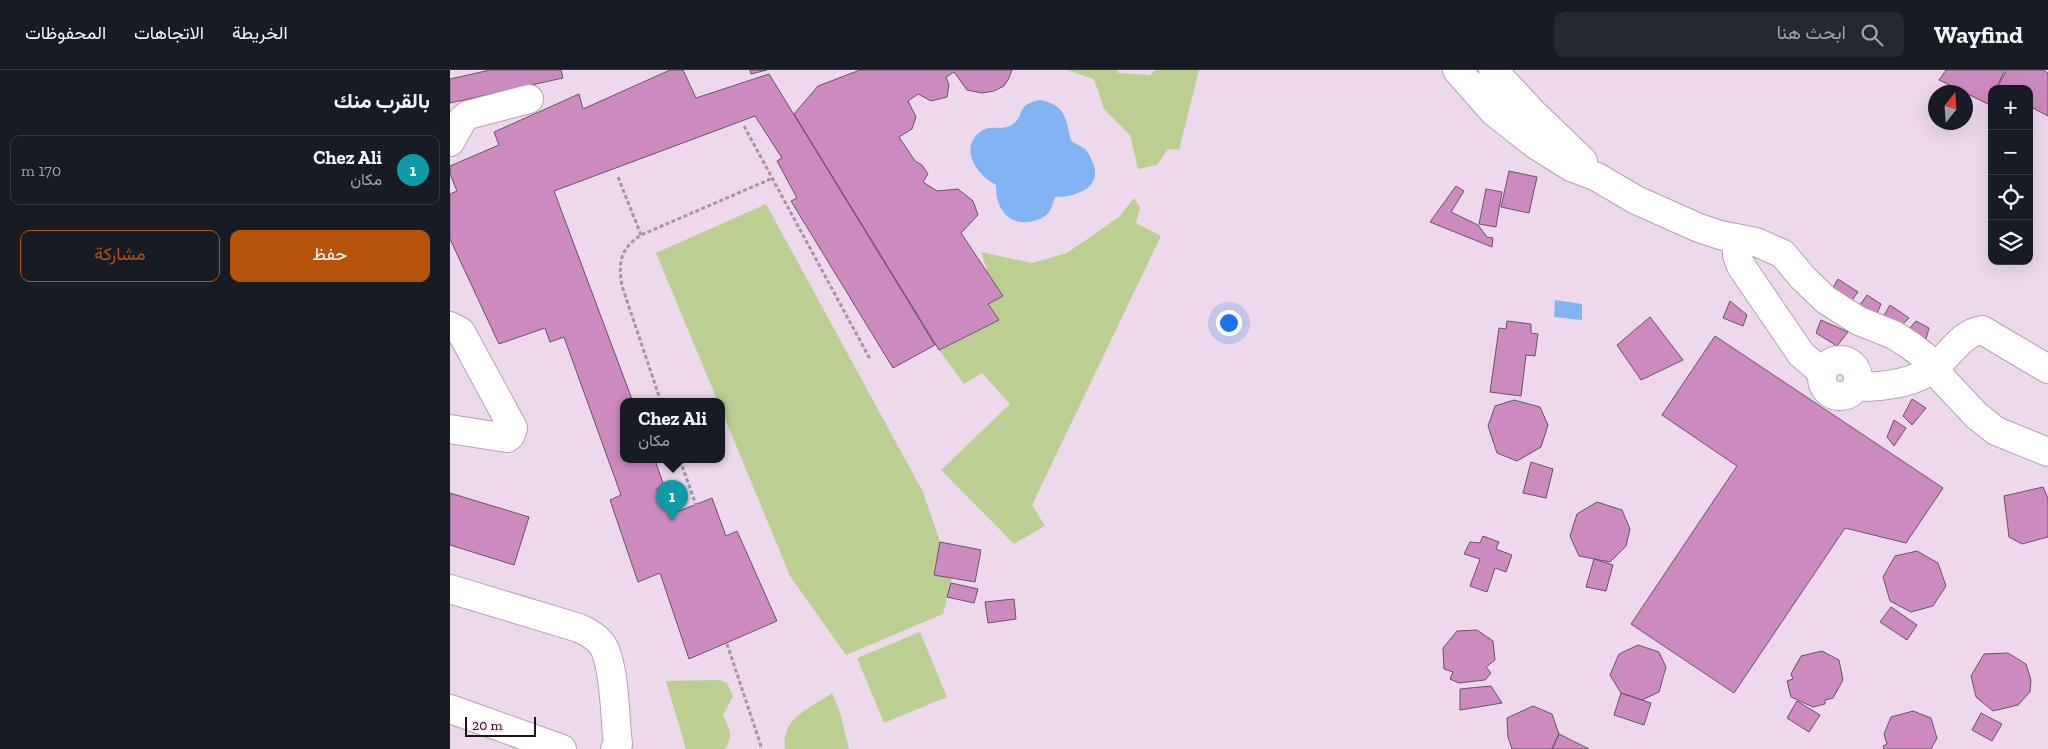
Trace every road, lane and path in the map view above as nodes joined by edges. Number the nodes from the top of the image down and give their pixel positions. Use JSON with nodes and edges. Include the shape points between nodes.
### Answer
{"nodes":[{"id":1,"x":1457,"y":70,"type":"edge"},
{"id":2,"x":1494,"y":70,"type":"edge"},
{"id":3,"x":529,"y":99,"type":"dead end"},
{"id":4,"x":1523,"y":120,"type":"junction"},
{"id":5,"x":744,"y":126,"type":"dead end"},
{"id":6,"x":450,"y":142,"type":"edge"},
{"id":7,"x":618,"y":177,"type":"dead end"},
{"id":8,"x":773,"y":178,"type":"junction"},
{"id":9,"x":641,"y":235,"type":"junction"},
{"id":10,"x":1736,"y":239,"type":"junction"},
{"id":11,"x":450,"y":326,"type":"edge"},
{"id":12,"x":870,"y":359,"type":"dead end"},
{"id":13,"x":1934,"y":368,"type":"junction"},
{"id":14,"x":2048,"y":369,"type":"edge"},
{"id":15,"x":660,"y":398,"type":"edge"},
{"id":16,"x":450,"y":430,"type":"edge"},
{"id":17,"x":2048,"y":452,"type":"edge"},
{"id":18,"x":681,"y":463,"type":"edge"},
{"id":19,"x":696,"y":505,"type":"dead end"},
{"id":20,"x":450,"y":589,"type":"edge"},
{"id":21,"x":727,"y":644,"type":"dead end"},
{"id":22,"x":450,"y":709,"type":"edge"},
{"id":23,"x":562,"y":749,"type":"edge"},
{"id":24,"x":615,"y":749,"type":"edge"},
{"id":25,"x":762,"y":749,"type":"edge"}],
"edges":[{"from":1,"to":4,"type":"street","via":[[1494,112]]},
{"from":2,"to":4,"type":"street"},
{"from":3,"to":6,"type":"street","via":[[468,115]]},
{"from":4,"to":10,"type":"street","via":[[1569,146],[1597,177],[1636,200],[1699,228]]},
{"from":5,"to":8,"type":"path"},
{"from":7,"to":9,"type":"path"},
{"from":8,"to":9,"type":"path"},
{"from":8,"to":12,"type":"path"},
{"from":9,"to":15,"type":"path","via":[[625,249],[620,273]]},
{"from":10,"to":13,"type":"street","via":[[1756,242],[1783,254],[1826,300],[1911,346]]},
{"from":10,"to":13,"type":"street","via":[[1741,266],[1801,354],[1823,373],[1832,362],[1847,361],[1857,372],[1856,387],[1872,387],[1920,376]]},
{"from":11,"to":16,"type":"street","via":[[461,332],[514,428],[507,438]]},
{"from":13,"to":14,"type":"street","via":[[1966,336],[1982,330]]},
{"from":13,"to":17,"type":"street","via":[[1996,431]]},
{"from":18,"to":19,"type":"path"},
{"from":20,"to":24,"type":"street","via":[[592,634],[608,656],[618,735]]},
{"from":21,"to":25,"type":"path"},
{"from":22,"to":23,"type":"street"}]}
